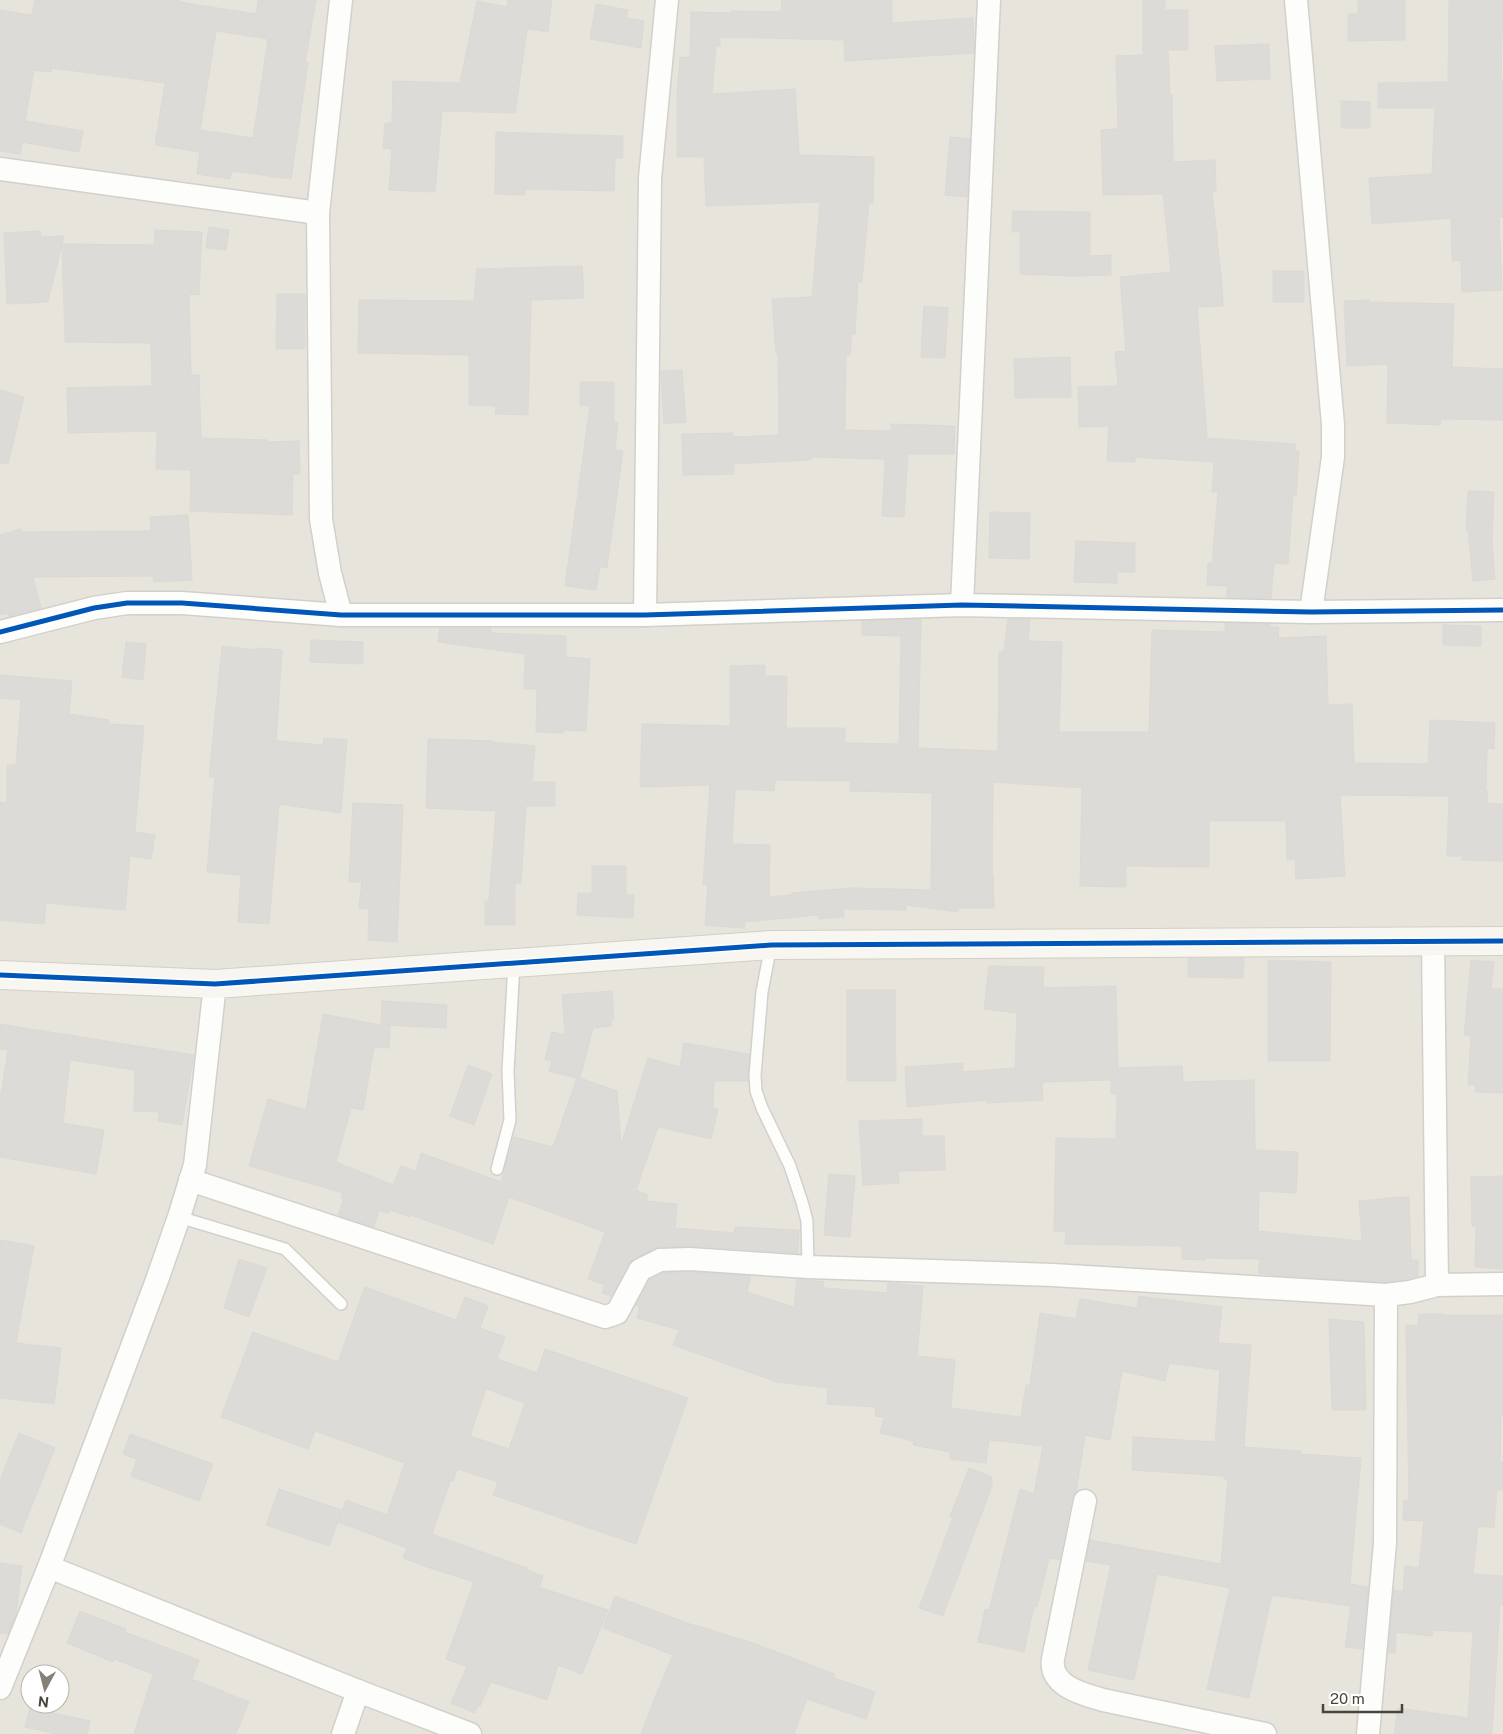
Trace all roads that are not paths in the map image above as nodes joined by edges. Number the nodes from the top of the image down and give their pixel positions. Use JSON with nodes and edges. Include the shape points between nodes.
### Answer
{"nodes":[{"id":1,"x":341,"y":0,"type":"edge"},
{"id":2,"x":667,"y":0,"type":"edge"},
{"id":3,"x":988,"y":0,"type":"edge"},
{"id":4,"x":1296,"y":0,"type":"edge"},
{"id":5,"x":0,"y":170,"type":"edge"},
{"id":6,"x":318,"y":213,"type":"junction"},
{"id":7,"x":962,"y":605,"type":"junction"},
{"id":8,"x":1503,"y":610,"type":"edge"},
{"id":9,"x":1311,"y":612,"type":"junction"},
{"id":10,"x":341,"y":615,"type":"junction"},
{"id":11,"x":645,"y":615,"type":"junction"},
{"id":12,"x":0,"y":632,"type":"edge"},
{"id":13,"x":1434,"y":941,"type":"junction"},
{"id":14,"x":1503,"y":941,"type":"edge"},
{"id":15,"x":771,"y":945,"type":"junction"},
{"id":16,"x":514,"y":963,"type":"junction"},
{"id":17,"x":0,"y":975,"type":"edge"},
{"id":18,"x":215,"y":984,"type":"junction"},
{"id":19,"x":497,"y":1170,"type":"dead end"},
{"id":20,"x":190,"y":1180,"type":"junction"},
{"id":21,"x":179,"y":1217,"type":"junction"},
{"id":22,"x":808,"y":1267,"type":"junction"},
{"id":23,"x":1503,"y":1284,"type":"edge"},
{"id":24,"x":1437,"y":1285,"type":"junction"},
{"id":25,"x":1386,"y":1295,"type":"junction"},
{"id":26,"x":341,"y":1304,"type":"dead end"},
{"id":27,"x":1085,"y":1501,"type":"dead end"},
{"id":28,"x":49,"y":1567,"type":"junction"},
{"id":29,"x":0,"y":1688,"type":"edge"},
{"id":30,"x":358,"y":1691,"type":"junction"},
{"id":31,"x":343,"y":1734,"type":"edge"},
{"id":32,"x":470,"y":1734,"type":"edge"},
{"id":33,"x":1265,"y":1734,"type":"edge"},
{"id":34,"x":1368,"y":1734,"type":"edge"}],
"edges":[{"from":1,"to":6,"type":"street"},
{"from":2,"to":11,"type":"street","via":[[650,178]]},
{"from":3,"to":7,"type":"street"},
{"from":4,"to":9,"type":"street","via":[[1333,425],[1333,457]]},
{"from":5,"to":6,"type":"street"},
{"from":6,"to":10,"type":"street","via":[[321,520]]},
{"from":7,"to":9,"type":"street"},
{"from":7,"to":11,"type":"street"},
{"from":8,"to":9,"type":"street"},
{"from":10,"to":11,"type":"street"},
{"from":10,"to":12,"type":"street","via":[[182,603],[127,603]]},
{"from":13,"to":14,"type":"street"},
{"from":13,"to":15,"type":"street"},
{"from":13,"to":24,"type":"street"},
{"from":15,"to":16,"type":"street"},
{"from":15,"to":22,"type":"lane","via":[[762,992],[756,1091],[787,1159],[802,1202],[807,1221]]},
{"from":16,"to":18,"type":"street"},
{"from":16,"to":19,"type":"lane","via":[[508,1071],[510,1120]]},
{"from":17,"to":18,"type":"street"},
{"from":18,"to":20,"type":"street"},
{"from":20,"to":21,"type":"street"},
{"from":20,"to":22,"type":"street","via":[[605,1317],[617,1313],[640,1270],[660,1260]]},
{"from":21,"to":26,"type":"lane","via":[[285,1249]]},
{"from":21,"to":28,"type":"street"},
{"from":22,"to":25,"type":"street","via":[[1053,1275]]},
{"from":23,"to":24,"type":"street"},
{"from":24,"to":25,"type":"street"},
{"from":25,"to":34,"type":"street","via":[[1385,1543]]},
{"from":27,"to":33,"type":"street","via":[[1053,1659],[1052,1668],[1060,1682],[1103,1700]]},
{"from":28,"to":29,"type":"street"},
{"from":28,"to":30,"type":"street"},
{"from":30,"to":31,"type":"street"},
{"from":30,"to":32,"type":"street"}]}
